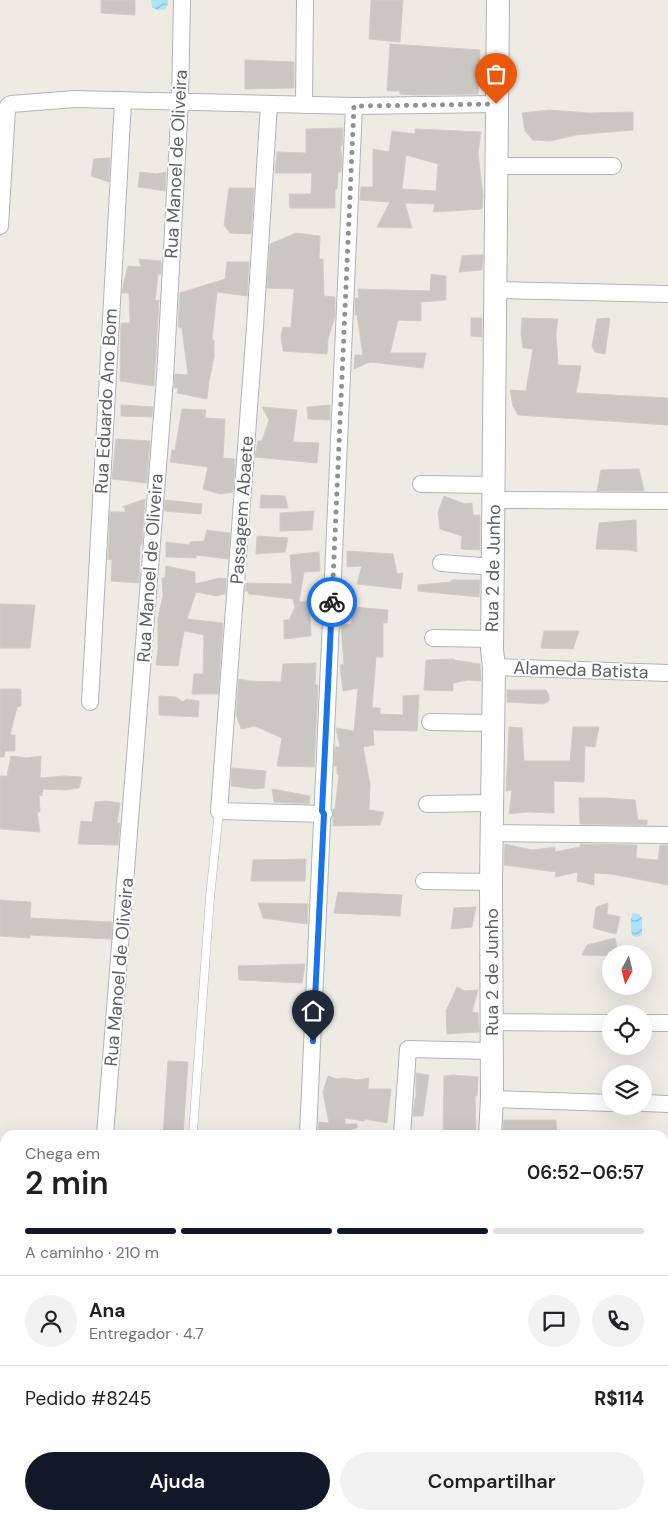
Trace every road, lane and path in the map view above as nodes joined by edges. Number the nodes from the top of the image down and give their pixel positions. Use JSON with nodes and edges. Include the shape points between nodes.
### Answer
{"nodes":[{"id":1,"x":182,"y":0,"type":"edge"},
{"id":2,"x":305,"y":0,"type":"edge"},
{"id":3,"x":498,"y":0,"type":"edge"},
{"id":4,"x":123,"y":101,"type":"junction"},
{"id":5,"x":180,"y":101,"type":"junction"},
{"id":6,"x":269,"y":104,"type":"junction"},
{"id":7,"x":496,"y":104,"type":"junction"},
{"id":8,"x":304,"y":105,"type":"junction"},
{"id":9,"x":354,"y":106,"type":"junction"},
{"id":10,"x":496,"y":166,"type":"junction"},
{"id":11,"x":613,"y":166,"type":"dead end"},
{"id":12,"x":0,"y":226,"type":"edge"},
{"id":13,"x":495,"y":290,"type":"junction"},
{"id":14,"x":668,"y":294,"type":"edge"},
{"id":15,"x":421,"y":484,"type":"dead end"},
{"id":16,"x":494,"y":492,"type":"junction"},
{"id":17,"x":668,"y":501,"type":"edge"},
{"id":18,"x":441,"y":563,"type":"dead end"},
{"id":19,"x":494,"y":567,"type":"junction"},
{"id":20,"x":433,"y":638,"type":"dead end"},
{"id":21,"x":493,"y":639,"type":"junction"},
{"id":22,"x":494,"y":667,"type":"junction"},
{"id":23,"x":668,"y":673,"type":"edge"},
{"id":24,"x":90,"y":702,"type":"dead end"},
{"id":25,"x":430,"y":722,"type":"dead end"},
{"id":26,"x":493,"y":723,"type":"junction"},
{"id":27,"x":492,"y":803,"type":"junction"},
{"id":28,"x":427,"y":804,"type":"dead end"},
{"id":29,"x":219,"y":812,"type":"junction"},
{"id":30,"x":324,"y":814,"type":"junction"},
{"id":31,"x":493,"y":833,"type":"junction"},
{"id":32,"x":668,"y":835,"type":"edge"},
{"id":33,"x":424,"y":880,"type":"dead end"},
{"id":34,"x":491,"y":882,"type":"junction"},
{"id":35,"x":492,"y":1022,"type":"junction"},
{"id":36,"x":602,"y":1023,"type":"edge"},
{"id":37,"x":652,"y":1023,"type":"edge"},
{"id":38,"x":668,"y":1023,"type":"edge"},
{"id":39,"x":492,"y":1050,"type":"junction"},
{"id":40,"x":492,"y":1099,"type":"junction"},
{"id":41,"x":602,"y":1102,"type":"edge"},
{"id":42,"x":652,"y":1104,"type":"edge"},
{"id":43,"x":668,"y":1104,"type":"edge"},
{"id":44,"x":105,"y":1130,"type":"edge"},
{"id":45,"x":193,"y":1130,"type":"edge"},
{"id":46,"x":308,"y":1130,"type":"edge"},
{"id":47,"x":402,"y":1130,"type":"edge"},
{"id":48,"x":490,"y":1130,"type":"edge"}],
"edges":[{"from":1,"to":5,"type":"street","name":"Rua Manoel de Oliveira"},
{"from":2,"to":8,"type":"street"},
{"from":3,"to":7,"type":"street","name":"Rua 2 de Junho"},
{"from":4,"to":5,"type":"street"},
{"from":4,"to":12,"type":"street","via":[[75,99],[8,106]]},
{"from":4,"to":24,"type":"street","name":"Rua Eduardo Ano Bom"},
{"from":5,"to":6,"type":"street"},
{"from":5,"to":44,"type":"street","name":"Rua Manoel de Oliveira","via":[[164,387]]},
{"from":6,"to":8,"type":"street"},
{"from":6,"to":29,"type":"street","name":"Passagem Abaete"},
{"from":7,"to":9,"type":"street"},
{"from":7,"to":10,"type":"street","name":"Rua 2 de Junho"},
{"from":8,"to":9,"type":"street"},
{"from":9,"to":30,"type":"street"},
{"from":10,"to":11,"type":"street"},
{"from":10,"to":13,"type":"street","name":"Rua 2 de Junho"},
{"from":13,"to":14,"type":"street"},
{"from":13,"to":16,"type":"street","name":"Rua 2 de Junho"},
{"from":15,"to":16,"type":"street"},
{"from":16,"to":17,"type":"street"},
{"from":16,"to":19,"type":"street","name":"Rua 2 de Junho"},
{"from":18,"to":19,"type":"street"},
{"from":19,"to":21,"type":"street","name":"Rua 2 de Junho"},
{"from":20,"to":21,"type":"street"},
{"from":21,"to":22,"type":"street","name":"Rua 2 de Junho"},
{"from":22,"to":23,"type":"street","name":"Alameda Batista"},
{"from":22,"to":26,"type":"street","name":"Rua 2 de Junho"},
{"from":25,"to":26,"type":"street"},
{"from":26,"to":27,"type":"street","name":"Rua 2 de Junho"},
{"from":27,"to":28,"type":"street"},
{"from":27,"to":31,"type":"street","name":"Rua 2 de Junho"},
{"from":29,"to":30,"type":"street"},
{"from":29,"to":45,"type":"lane"},
{"from":30,"to":46,"type":"street"},
{"from":31,"to":32,"type":"street"},
{"from":31,"to":34,"type":"street","name":"Rua 2 de Junho"},
{"from":33,"to":34,"type":"street"},
{"from":34,"to":35,"type":"street","name":"Rua 2 de Junho"},
{"from":35,"to":36,"type":"street"},
{"from":35,"to":39,"type":"street","name":"Rua 2 de Junho"},
{"from":37,"to":38,"type":"street"},
{"from":39,"to":40,"type":"street","name":"Rua 2 de Junho"},
{"from":39,"to":47,"type":"street","via":[[408,1049]]},
{"from":40,"to":41,"type":"street"},
{"from":40,"to":48,"type":"street","name":"Rua 2 de Junho"},
{"from":42,"to":43,"type":"street"}]}
